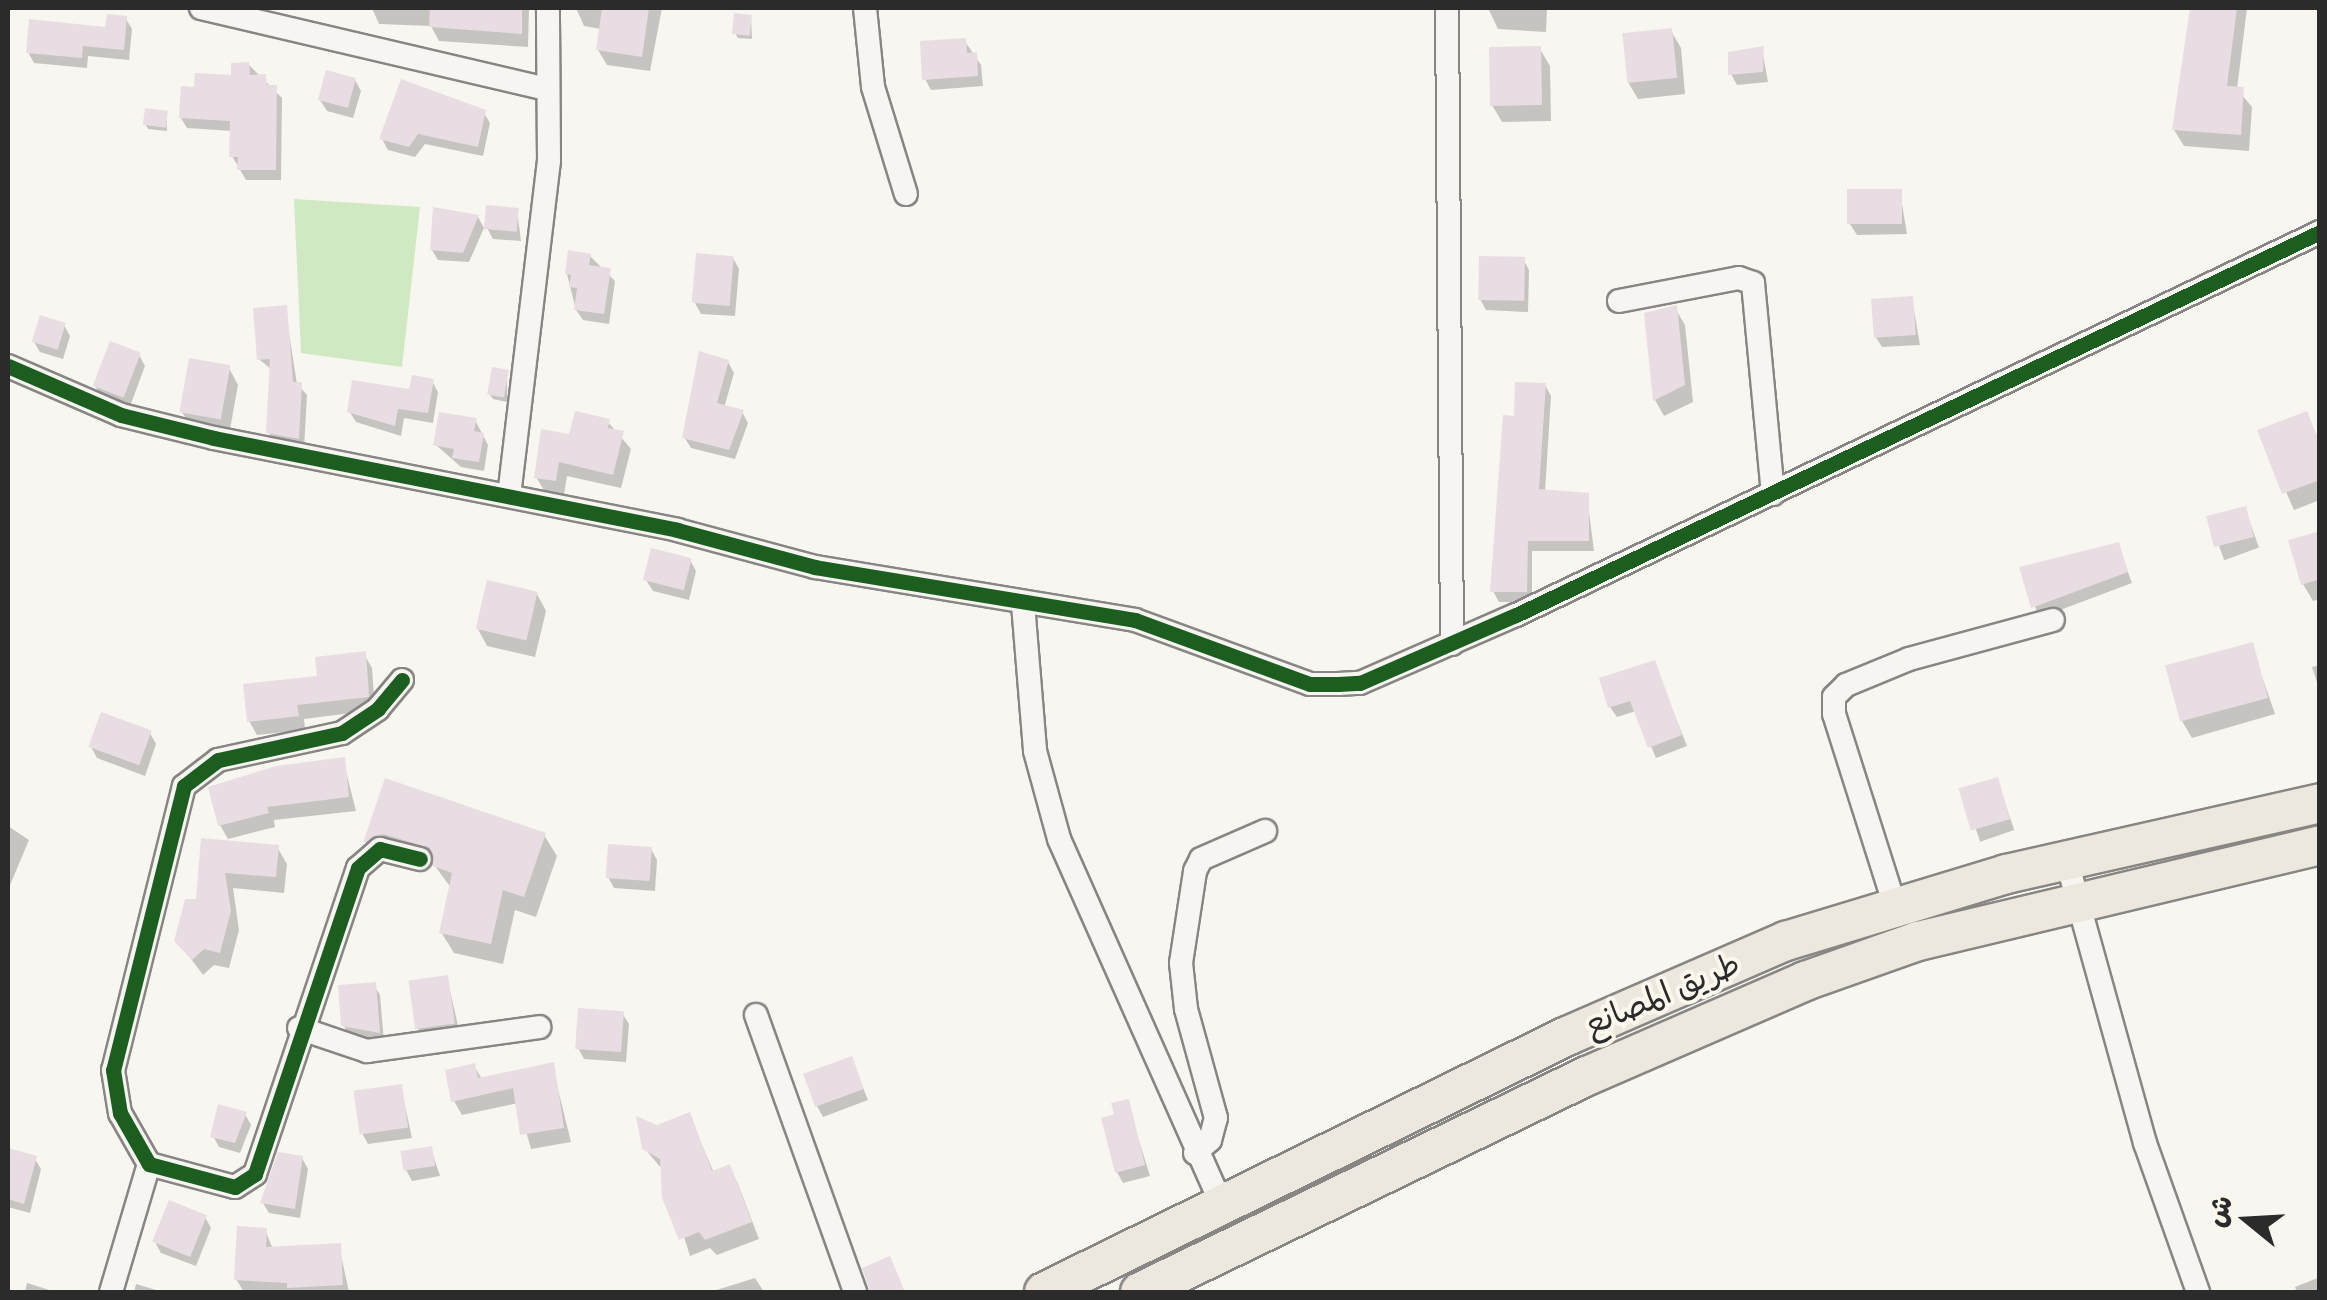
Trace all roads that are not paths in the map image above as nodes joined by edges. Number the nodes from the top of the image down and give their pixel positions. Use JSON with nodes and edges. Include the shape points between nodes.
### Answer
{"nodes":[{"id":1,"x":201,"y":8,"type":"edge"},
{"id":2,"x":548,"y":8,"type":"edge"},
{"id":3,"x":865,"y":8,"type":"edge"},
{"id":4,"x":1446,"y":8,"type":"edge"},
{"id":5,"x":547,"y":89,"type":"junction"},
{"id":6,"x":906,"y":194,"type":"dead end"},
{"id":7,"x":2320,"y":232,"type":"edge"},
{"id":8,"x":1619,"y":301,"type":"dead end"},
{"id":9,"x":8,"y":366,"type":"edge"},
{"id":10,"x":1773,"y":494,"type":"junction"},
{"id":11,"x":509,"y":496,"type":"junction"},
{"id":12,"x":1023,"y":604,"type":"junction"},
{"id":13,"x":2053,"y":620,"type":"dead end"},
{"id":14,"x":1452,"y":644,"type":"junction"},
{"id":15,"x":402,"y":680,"type":"dead end"},
{"id":16,"x":2320,"y":803,"type":"edge"},
{"id":17,"x":1265,"y":831,"type":"dead end"},
{"id":18,"x":2320,"y":846,"type":"edge"},
{"id":19,"x":2066,"y":858,"type":"junction"},
{"id":20,"x":420,"y":859,"type":"dead end"},
{"id":21,"x":2074,"y":901,"type":"junction"},
{"id":22,"x":1894,"y":903,"type":"junction"},
{"id":23,"x":756,"y":1015,"type":"dead end"},
{"id":24,"x":539,"y":1027,"type":"dead end"},
{"id":25,"x":299,"y":1028,"type":"junction"},
{"id":26,"x":1195,"y":1153,"type":"junction"},
{"id":27,"x":149,"y":1164,"type":"junction"},
{"id":28,"x":1223,"y":1207,"type":"junction"},
{"id":29,"x":1188,"y":1283,"type":"edge"},
{"id":30,"x":111,"y":1292,"type":"edge"},
{"id":31,"x":855,"y":1292,"type":"edge"},
{"id":32,"x":1044,"y":1292,"type":"edge"},
{"id":33,"x":1140,"y":1292,"type":"edge"},
{"id":34,"x":2198,"y":1292,"type":"edge"}],
"edges":[{"from":1,"to":5,"type":"street"},
{"from":2,"to":5,"type":"street"},
{"from":3,"to":6,"type":"street","via":[[874,88]]},
{"from":4,"to":14,"type":"street"},
{"from":5,"to":11,"type":"street","via":[[549,161]]},
{"from":7,"to":10,"type":"street"},
{"from":8,"to":10,"type":"street","via":[[1739,278],[1753,283]]},
{"from":9,"to":11,"type":"street","via":[[121,415],[380,475]]},
{"from":10,"to":14,"type":"street"},
{"from":11,"to":12,"type":"street","via":[[815,566]]},
{"from":12,"to":14,"type":"street","via":[[1168,629],[1310,684],[1360,683]]},
{"from":12,"to":26,"type":"street","via":[[1035,751],[1060,838]]},
{"from":13,"to":22,"type":"street","via":[[1909,658],[1846,685],[1834,698]]},
{"from":15,"to":27,"type":"street","via":[[378,709],[342,734],[218,760],[184,786],[112,1070],[120,1113]]},
{"from":16,"to":19,"type":"main road","name":"طريق المصانع"},
{"from":17,"to":26,"type":"street","via":[[1201,859],[1194,870],[1182,963],[1186,1009],[1216,1118],[1210,1140]]},
{"from":18,"to":21,"type":"main road","name":"طريق المصانع"},
{"from":19,"to":21,"type":"street"},
{"from":19,"to":22,"type":"main road","name":"طريق المصانع"},
{"from":20,"to":25,"type":"street","via":[[380,849],[366,855]]},
{"from":21,"to":29,"type":"main road","name":"طريق المصانع","via":[[1918,942],[1805,981],[1587,1076]]},
{"from":21,"to":34,"type":"street","via":[[2145,1144]]},
{"from":22,"to":28,"type":"main road","name":"طريق المصانع","via":[[1786,940],[1567,1036]]},
{"from":23,"to":31,"type":"street"},
{"from":24,"to":25,"type":"street","via":[[367,1050]]},
{"from":25,"to":27,"type":"street","via":[[256,1174],[245,1185]]},
{"from":26,"to":28,"type":"street"},
{"from":27,"to":30,"type":"street"},
{"from":28,"to":32,"type":"main road","name":"طريق المصانع"},
{"from":29,"to":33,"type":"main road","name":"طريق المصانع"}]}
